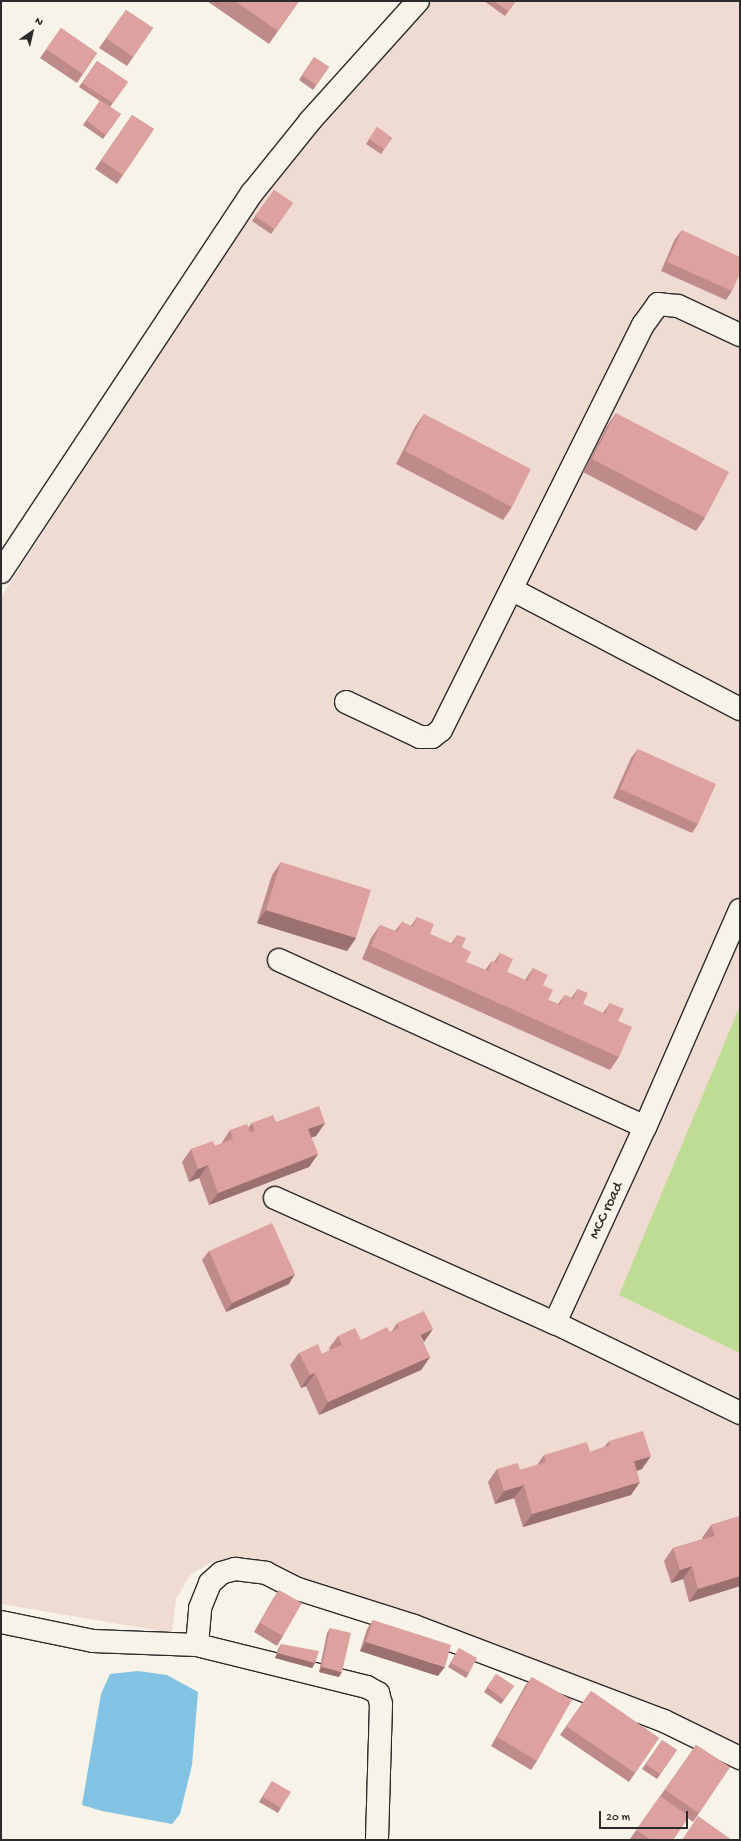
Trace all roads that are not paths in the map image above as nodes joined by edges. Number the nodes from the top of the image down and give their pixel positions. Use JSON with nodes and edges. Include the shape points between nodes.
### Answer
{"nodes":[{"id":1,"x":418,"y":1,"type":"edge"},
{"id":2,"x":740,"y":335,"type":"edge"},
{"id":3,"x":1,"y":572,"type":"edge"},
{"id":4,"x":513,"y":590,"type":"junction"},
{"id":5,"x":346,"y":702,"type":"dead end"},
{"id":6,"x":740,"y":709,"type":"edge"},
{"id":7,"x":740,"y":910,"type":"edge"},
{"id":8,"x":279,"y":960,"type":"dead end"},
{"id":9,"x":645,"y":1127,"type":"junction"},
{"id":10,"x":275,"y":1198,"type":"dead end"},
{"id":11,"x":555,"y":1323,"type":"junction"},
{"id":12,"x":740,"y":1412,"type":"edge"},
{"id":13,"x":1,"y":1622,"type":"edge"},
{"id":14,"x":197,"y":1645,"type":"junction"},
{"id":15,"x":740,"y":1758,"type":"edge"},
{"id":16,"x":377,"y":1840,"type":"edge"}],
"edges":[{"from":1,"to":3,"type":"street","via":[[310,121],[252,193]]},
{"from":2,"to":4,"type":"street","via":[[678,306],[658,304],[643,325]]},
{"from":4,"to":5,"type":"street","via":[[441,730],[432,737],[420,737]]},
{"from":4,"to":6,"type":"street"},
{"from":7,"to":9,"type":"street","name":"MCC road"},
{"from":8,"to":9,"type":"street"},
{"from":9,"to":11,"type":"street","name":"MCC road"},
{"from":10,"to":11,"type":"street"},
{"from":11,"to":12,"type":"street"},
{"from":13,"to":14,"type":"street","via":[[93,1641]]},
{"from":14,"to":15,"type":"street","via":[[200,1608],[210,1583],[221,1573],[235,1569],[266,1573],[298,1589],[414,1626],[664,1721]]},
{"from":14,"to":16,"type":"street","via":[[367,1687],[378,1693],[381,1704]]}]}
